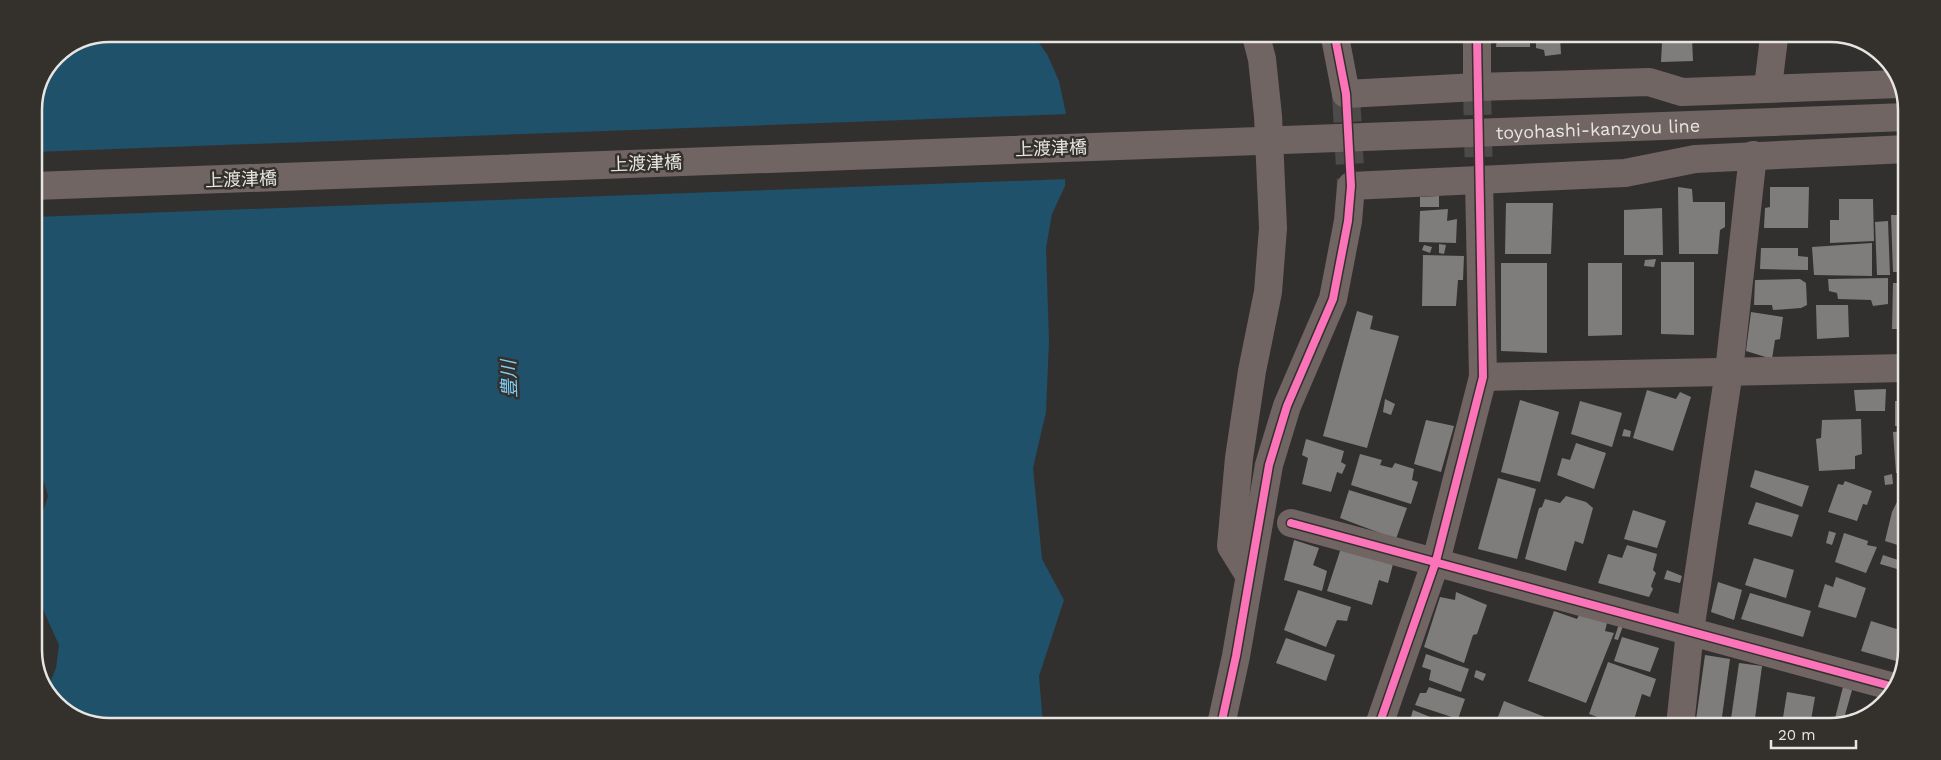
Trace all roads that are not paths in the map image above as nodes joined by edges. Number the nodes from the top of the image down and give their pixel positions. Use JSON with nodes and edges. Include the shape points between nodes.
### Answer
{"nodes":[{"id":1,"x":1258,"y":42,"type":"edge"},
{"id":2,"x":1336,"y":42,"type":"edge"},
{"id":3,"x":1477,"y":42,"type":"edge"},
{"id":4,"x":1774,"y":42,"type":"edge"},
{"id":5,"x":1893,"y":84,"type":"edge"},
{"id":6,"x":1478,"y":87,"type":"junction"},
{"id":7,"x":1768,"y":87,"type":"junction"},
{"id":8,"x":1898,"y":117,"type":"edge"},
{"id":9,"x":1264,"y":140,"type":"junction"},
{"id":10,"x":1898,"y":149,"type":"edge"},
{"id":11,"x":1753,"y":155,"type":"junction"},
{"id":12,"x":1479,"y":179,"type":"junction"},
{"id":13,"x":42,"y":186,"type":"edge"},
{"id":14,"x":1898,"y":368,"type":"edge"},
{"id":15,"x":1729,"y":371,"type":"junction"},
{"id":16,"x":1483,"y":377,"type":"junction"},
{"id":17,"x":1292,"y":523,"type":"dead end"},
{"id":18,"x":1436,"y":561,"type":"junction"},
{"id":19,"x":1248,"y":575,"type":"junction"},
{"id":20,"x":1690,"y":631,"type":"junction"},
{"id":21,"x":1889,"y":685,"type":"edge"},
{"id":22,"x":1222,"y":718,"type":"edge"},
{"id":23,"x":1381,"y":718,"type":"edge"},
{"id":24,"x":1681,"y":718,"type":"edge"}],
"edges":[{"from":1,"to":9,"type":"street","via":[[1262,59]]},
{"from":2,"to":6,"type":"street","via":[[1346,94]]},
{"from":3,"to":6,"type":"street"},
{"from":4,"to":7,"type":"street"},
{"from":5,"to":7,"type":"street"},
{"from":6,"to":7,"type":"street","via":[[1649,82],[1682,92]]},
{"from":8,"to":9,"type":"main road","name":"toyohashi-kanzyou line"},
{"from":9,"to":13,"type":"main road","name":"上渡津橋"},
{"from":9,"to":19,"type":"street","via":[[1273,228],[1268,292],[1239,458],[1231,546]]},
{"from":10,"to":11,"type":"street"},
{"from":11,"to":12,"type":"street","via":[[1695,159],[1625,173]]},
{"from":11,"to":15,"type":"street"},
{"from":12,"to":16,"type":"street"},
{"from":12,"to":19,"type":"street","via":[[1351,186],[1348,221],[1332,298],[1287,406],[1269,465]]},
{"from":14,"to":15,"type":"street"},
{"from":15,"to":16,"type":"street"},
{"from":15,"to":20,"type":"street"},
{"from":16,"to":18,"type":"street"},
{"from":17,"to":18,"type":"street"},
{"from":18,"to":20,"type":"street"},
{"from":18,"to":23,"type":"street"},
{"from":19,"to":22,"type":"street","via":[[1236,656]]},
{"from":20,"to":21,"type":"street"},
{"from":20,"to":24,"type":"street"}]}
